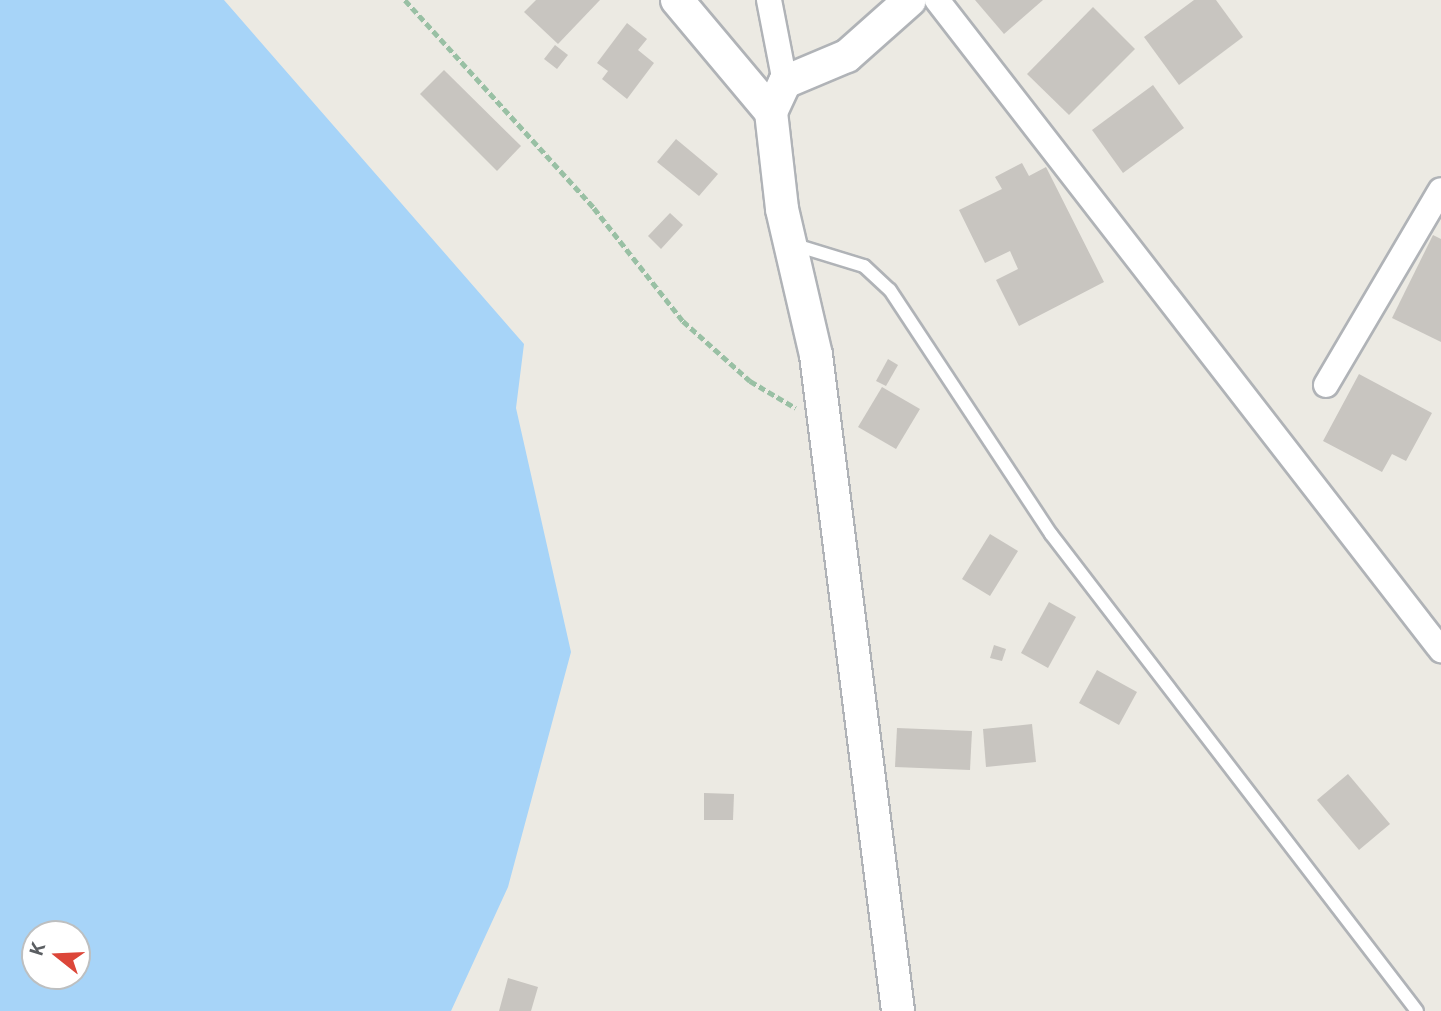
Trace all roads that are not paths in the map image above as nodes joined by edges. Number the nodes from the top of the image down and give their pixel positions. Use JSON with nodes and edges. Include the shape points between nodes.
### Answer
{"nodes":[{"id":1,"x":677,"y":0,"type":"edge"},
{"id":2,"x":769,"y":0,"type":"edge"},
{"id":3,"x":910,"y":0,"type":"edge"},
{"id":4,"x":937,"y":0,"type":"edge"},
{"id":5,"x":785,"y":82,"type":"junction"},
{"id":6,"x":771,"y":112,"type":"junction"},
{"id":7,"x":1441,"y":190,"type":"edge"},
{"id":8,"x":790,"y":243,"type":"junction"},
{"id":9,"x":1326,"y":385,"type":"dead end"},
{"id":10,"x":1441,"y":650,"type":"edge"},
{"id":11,"x":898,"y":1011,"type":"edge"},
{"id":12,"x":1417,"y":1011,"type":"edge"}],
"edges":[{"from":1,"to":6,"type":"street"},
{"from":2,"to":5,"type":"street"},
{"from":3,"to":5,"type":"street","via":[[847,56]]},
{"from":4,"to":10,"type":"street"},
{"from":5,"to":6,"type":"street"},
{"from":6,"to":8,"type":"street"},
{"from":7,"to":9,"type":"street"},
{"from":8,"to":11,"type":"street","via":[[824,424]]},
{"from":8,"to":12,"type":"lane","via":[[864,266],[890,290],[1051,534]]}]}
